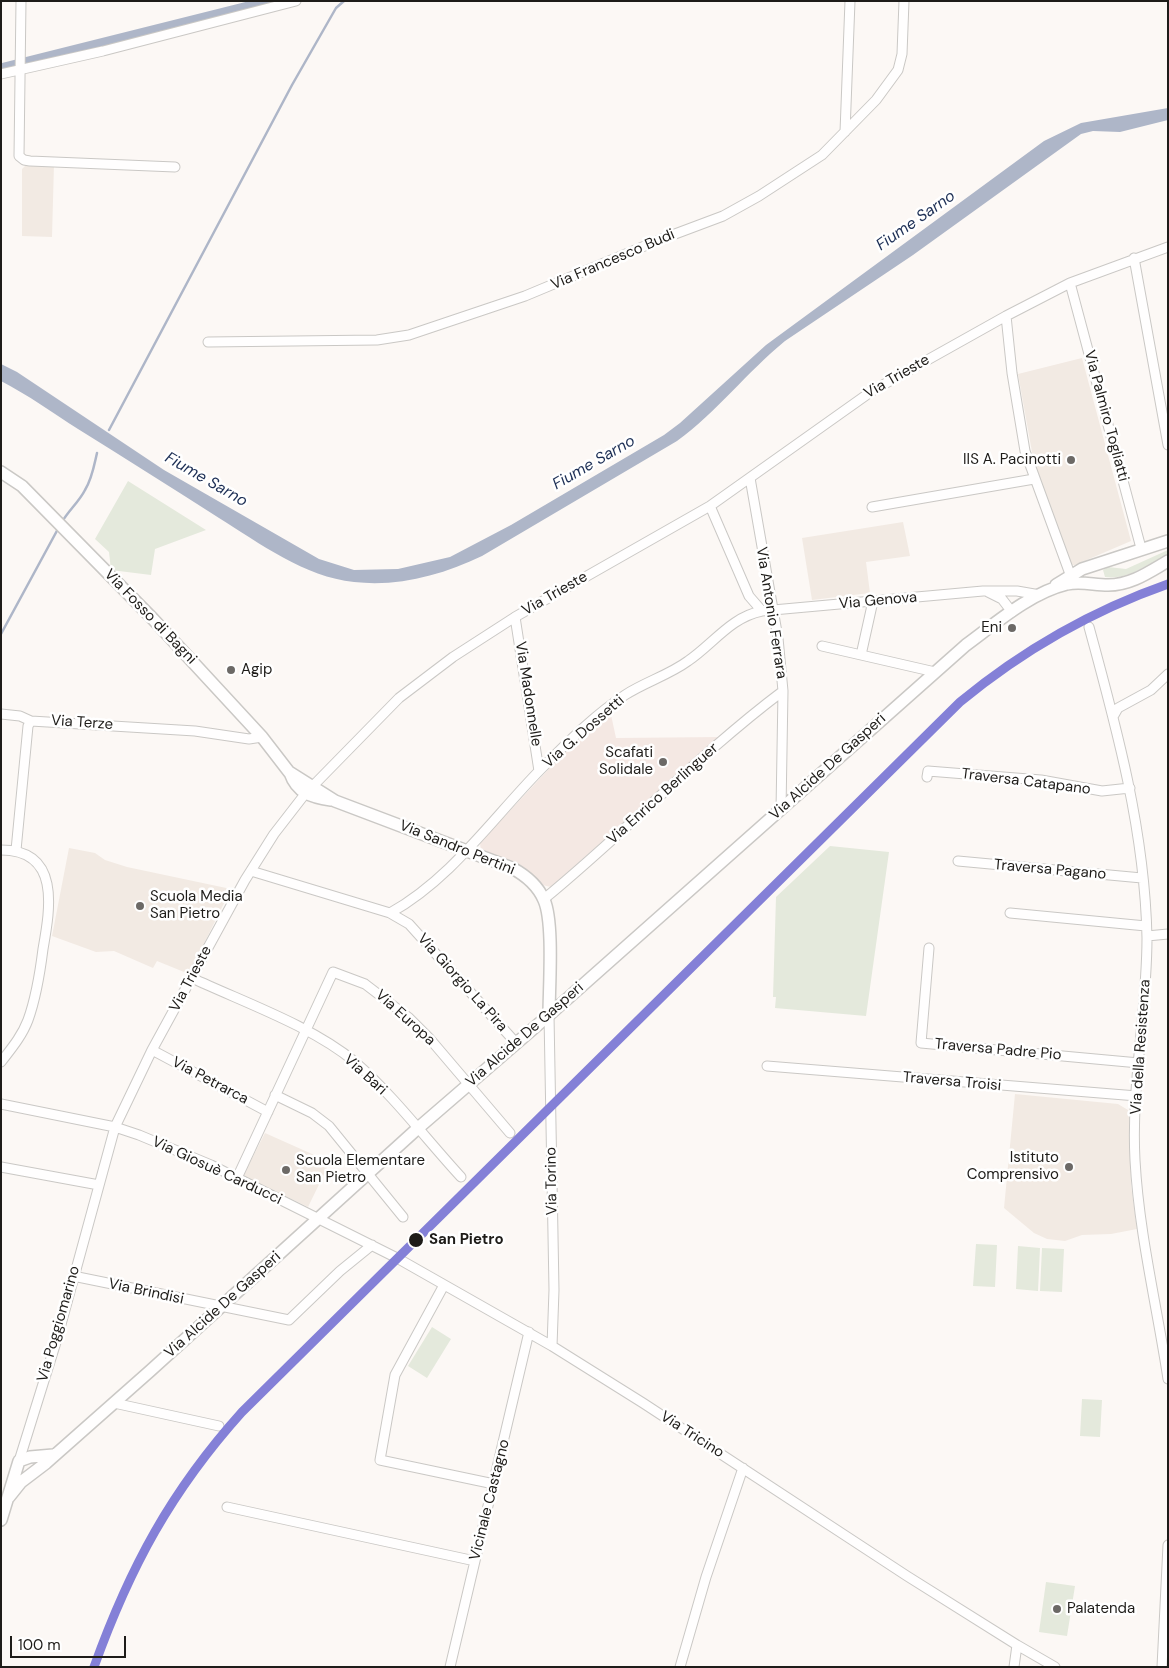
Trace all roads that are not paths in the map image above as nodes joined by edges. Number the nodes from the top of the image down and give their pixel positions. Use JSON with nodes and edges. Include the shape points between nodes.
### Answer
{"nodes":[{"id":1,"x":21,"y":1,"type":"edge"},
{"id":2,"x":296,"y":1,"type":"edge"},
{"id":3,"x":850,"y":1,"type":"edge"},
{"id":4,"x":904,"y":1,"type":"edge"},
{"id":5,"x":21,"y":70,"type":"junction"},
{"id":6,"x":1,"y":74,"type":"edge"},
{"id":7,"x":845,"y":132,"type":"junction"},
{"id":8,"x":175,"y":167,"type":"dead end"},
{"id":9,"x":1168,"y":247,"type":"edge"},
{"id":10,"x":1134,"y":258,"type":"junction"},
{"id":11,"x":1070,"y":284,"type":"junction"},
{"id":12,"x":1006,"y":316,"type":"junction"},
{"id":13,"x":208,"y":342,"type":"dead end"},
{"id":14,"x":1168,"y":445,"type":"edge"},
{"id":15,"x":1,"y":472,"type":"edge"},
{"id":16,"x":750,"y":478,"type":"junction"},
{"id":17,"x":1034,"y":479,"type":"junction"},
{"id":18,"x":710,"y":506,"type":"junction"},
{"id":19,"x":872,"y":507,"type":"dead end"},
{"id":20,"x":1168,"y":541,"type":"edge"},
{"id":21,"x":1141,"y":548,"type":"junction"},
{"id":22,"x":1106,"y":560,"type":"junction"},
{"id":23,"x":1166,"y":563,"type":"edge"},
{"id":24,"x":1070,"y":574,"type":"junction"},
{"id":25,"x":1108,"y":585,"type":"junction"},
{"id":26,"x":1053,"y":588,"type":"junction"},
{"id":27,"x":983,"y":591,"type":"junction"},
{"id":28,"x":1040,"y":595,"type":"junction"},
{"id":29,"x":750,"y":596,"type":"junction"},
{"id":30,"x":873,"y":601,"type":"junction"},
{"id":31,"x":762,"y":611,"type":"junction"},
{"id":32,"x":773,"y":611,"type":"junction"},
{"id":33,"x":1012,"y":612,"type":"junction"},
{"id":34,"x":515,"y":616,"type":"junction"},
{"id":35,"x":742,"y":617,"type":"junction"},
{"id":36,"x":1089,"y":627,"type":"dead end"},
{"id":37,"x":822,"y":646,"type":"dead end"},
{"id":38,"x":861,"y":655,"type":"junction"},
{"id":39,"x":935,"y":672,"type":"junction"},
{"id":40,"x":1168,"y":674,"type":"edge"},
{"id":41,"x":783,"y":691,"type":"junction"},
{"id":42,"x":1,"y":714,"type":"edge"},
{"id":43,"x":1114,"y":715,"type":"junction"},
{"id":44,"x":30,"y":721,"type":"junction"},
{"id":45,"x":262,"y":737,"type":"junction"},
{"id":46,"x":539,"y":771,"type":"junction"},
{"id":47,"x":927,"y":777,"type":"dead end"},
{"id":48,"x":1130,"y":788,"type":"junction"},
{"id":49,"x":308,"y":790,"type":"junction"},
{"id":50,"x":781,"y":810,"type":"junction"},
{"id":51,"x":1,"y":850,"type":"edge"},
{"id":52,"x":16,"y":850,"type":"junction"},
{"id":53,"x":466,"y":851,"type":"junction"},
{"id":54,"x":958,"y":861,"type":"dead end"},
{"id":55,"x":251,"y":871,"type":"junction"},
{"id":56,"x":1142,"y":878,"type":"junction"},
{"id":57,"x":544,"y":899,"type":"junction"},
{"id":58,"x":410,"y":902,"type":"junction"},
{"id":59,"x":390,"y":913,"type":"junction"},
{"id":60,"x":1010,"y":913,"type":"dead end"},
{"id":61,"x":409,"y":924,"type":"junction"},
{"id":62,"x":1146,"y":926,"type":"junction"},
{"id":63,"x":1168,"y":934,"type":"edge"},
{"id":64,"x":1146,"y":936,"type":"junction"},
{"id":65,"x":929,"y":948,"type":"dead end"},
{"id":66,"x":192,"y":978,"type":"junction"},
{"id":67,"x":549,"y":1015,"type":"junction"},
{"id":68,"x":305,"y":1031,"type":"junction"},
{"id":69,"x":516,"y":1043,"type":"junction"},
{"id":70,"x":152,"y":1050,"type":"junction"},
{"id":71,"x":1,"y":1062,"type":"edge"},
{"id":72,"x":1140,"y":1063,"type":"junction"},
{"id":73,"x":767,"y":1066,"type":"dead end"},
{"id":74,"x":468,"y":1084,"type":"junction"},
{"id":75,"x":275,"y":1095,"type":"junction"},
{"id":76,"x":1137,"y":1096,"type":"junction"},
{"id":77,"x":2,"y":1107,"type":"edge"},
{"id":78,"x":268,"y":1112,"type":"junction"},
{"id":79,"x":115,"y":1127,"type":"junction"},
{"id":80,"x":417,"y":1129,"type":"junction"},
{"id":81,"x":510,"y":1133,"type":"dead end"},
{"id":82,"x":1,"y":1168,"type":"edge"},
{"id":83,"x":369,"y":1172,"type":"junction"},
{"id":84,"x":461,"y":1177,"type":"dead end"},
{"id":85,"x":237,"y":1178,"type":"junction"},
{"id":86,"x":99,"y":1185,"type":"junction"},
{"id":87,"x":403,"y":1216,"type":"dead end"},
{"id":88,"x":318,"y":1220,"type":"junction"},
{"id":89,"x":372,"y":1245,"type":"junction"},
{"id":90,"x":73,"y":1276,"type":"junction"},
{"id":91,"x":444,"y":1285,"type":"junction"},
{"id":92,"x":220,"y":1307,"type":"junction"},
{"id":93,"x":528,"y":1332,"type":"junction"},
{"id":94,"x":552,"y":1346,"type":"junction"},
{"id":95,"x":1168,"y":1379,"type":"edge"},
{"id":96,"x":114,"y":1403,"type":"junction"},
{"id":97,"x":219,"y":1426,"type":"dead end"},
{"id":98,"x":53,"y":1455,"type":"junction"},
{"id":99,"x":22,"y":1461,"type":"junction"},
{"id":100,"x":743,"y":1468,"type":"junction"},
{"id":101,"x":31,"y":1474,"type":"junction"},
{"id":102,"x":494,"y":1484,"type":"junction"},
{"id":103,"x":8,"y":1497,"type":"junction"},
{"id":104,"x":227,"y":1507,"type":"dead end"},
{"id":105,"x":1,"y":1520,"type":"edge"},
{"id":106,"x":1168,"y":1545,"type":"edge"},
{"id":107,"x":475,"y":1561,"type":"junction"},
{"id":108,"x":1017,"y":1646,"type":"junction"},
{"id":109,"x":450,"y":1667,"type":"edge"},
{"id":110,"x":680,"y":1667,"type":"edge"},
{"id":111,"x":1014,"y":1667,"type":"edge"},
{"id":112,"x":1055,"y":1667,"type":"edge"},
{"id":113,"x":1162,"y":1667,"type":"edge"}],
"edges":[{"from":1,"to":5,"type":"street"},
{"from":2,"to":5,"type":"street"},
{"from":3,"to":7,"type":"street"},
{"from":4,"to":7,"type":"street","name":"Via Francesco Budi","via":[[902,54],[898,70],[876,100]]},
{"from":5,"to":6,"type":"street"},
{"from":5,"to":8,"type":"street","via":[[19,156],[24,160]]},
{"from":7,"to":13,"type":"street","name":"Via Francesco Budi","via":[[822,155],[723,216],[525,296],[434,328],[377,340]]},
{"from":9,"to":10,"type":"street","name":"Via Trieste"},
{"from":10,"to":11,"type":"street","name":"Via Trieste"},
{"from":10,"to":14,"type":"street"},
{"from":11,"to":12,"type":"street","name":"Via Trieste"},
{"from":11,"to":21,"type":"street","name":"Via Palmiro Togliatti"},
{"from":12,"to":16,"type":"street","name":"Via Trieste","via":[[872,391]]},
{"from":12,"to":17,"type":"street","via":[[1023,441]]},
{"from":15,"to":45,"type":"main road","name":"Via Fosso di Bagni","via":[[22,486],[153,619]]},
{"from":16,"to":18,"type":"street","name":"Via Trieste"},
{"from":16,"to":32,"type":"street","name":"Via Antonio Ferrara"},
{"from":17,"to":19,"type":"street"},
{"from":17,"to":24,"type":"street"},
{"from":18,"to":29,"type":"street"},
{"from":18,"to":34,"type":"street","name":"Via Trieste"},
{"from":20,"to":21,"type":"main road","name":"Via Alcide De Gasperi"},
{"from":21,"to":22,"type":"main road","name":"Via Alcide De Gasperi"},
{"from":22,"to":24,"type":"main road","name":"Via Alcide De Gasperi"},
{"from":22,"to":25,"type":"main road","via":[[1097,568],[1096,575],[1098,580]]},
{"from":23,"to":25,"type":"main road","name":"Via Alcide De Gasperi","via":[[1132,580]]},
{"from":24,"to":26,"type":"main road","name":"Via Alcide De Gasperi"},
{"from":25,"to":26,"type":"main road","name":"Via Alcide De Gasperi","via":[[1072,583]]},
{"from":26,"to":28,"type":"main road","name":"Via Alcide De Gasperi"},
{"from":27,"to":28,"type":"street","name":"Via Genova"},
{"from":27,"to":30,"type":"street","name":"Via Genova"},
{"from":27,"to":33,"type":"street","via":[[1002,599]]},
{"from":28,"to":33,"type":"main road","name":"Via Alcide De Gasperi"},
{"from":29,"to":31,"type":"street"},
{"from":29,"to":35,"type":"street"},
{"from":30,"to":32,"type":"street","name":"Via Genova"},
{"from":30,"to":38,"type":"street"},
{"from":31,"to":32,"type":"street","name":"Via G. Dossetti"},
{"from":31,"to":35,"type":"street","name":"Via G. Dossetti"},
{"from":32,"to":41,"type":"street","name":"Via Antonio Ferrara"},
{"from":33,"to":39,"type":"main road","name":"Via Alcide De Gasperi"},
{"from":34,"to":46,"type":"street","name":"Via Madonnelle"},
{"from":34,"to":49,"type":"street","name":"Via Trieste","via":[[399,698]]},
{"from":35,"to":46,"type":"street","name":"Via G. Dossetti","via":[[686,662],[616,701]]},
{"from":36,"to":43,"type":"street","name":"Via della Resistenza"},
{"from":37,"to":38,"type":"street"},
{"from":38,"to":39,"type":"street"},
{"from":39,"to":50,"type":"main road","name":"Via Alcide De Gasperi"},
{"from":40,"to":43,"type":"street","via":[[1151,690],[1118,708]]},
{"from":41,"to":50,"type":"street","name":"Via Antonio Ferrara"},
{"from":41,"to":57,"type":"street","name":"Via Enrico Berlinguer","via":[[742,723]]},
{"from":42,"to":44,"type":"street","via":[[20,716]]},
{"from":43,"to":48,"type":"street","name":"Via della Resistenza"},
{"from":44,"to":45,"type":"street","name":"Via Terze"},
{"from":44,"to":52,"type":"street","name":"Via Terze"},
{"from":45,"to":49,"type":"main road","name":"Via Fosso di Bagni","via":[[289,772]]},
{"from":46,"to":53,"type":"street","name":"Via G. Dossetti"},
{"from":47,"to":48,"type":"street","name":"Traversa Catapano","via":[[928,771],[1041,780],[1102,791]]},
{"from":48,"to":56,"type":"street","name":"Via della Resistenza"},
{"from":49,"to":53,"type":"main road","name":"Via Sandro Pertini"},
{"from":49,"to":55,"type":"street","name":"Via Trieste","via":[[278,827]]},
{"from":50,"to":67,"type":"main road","name":"Via Alcide De Gasperi"},
{"from":51,"to":52,"type":"street"},
{"from":52,"to":71,"type":"street","via":[[36,860],[43,870],[50,901],[33,1002],[20,1036]]},
{"from":53,"to":57,"type":"main road","name":"Via Sandro Pertini","via":[[517,871]]},
{"from":53,"to":58,"type":"street","name":"Via G. Dossetti"},
{"from":54,"to":56,"type":"street","name":"Traversa Pagano"},
{"from":55,"to":59,"type":"street","name":"Via Giorgio La Pira"},
{"from":55,"to":66,"type":"street","name":"Via Trieste"},
{"from":56,"to":62,"type":"street","name":"Via della Resistenza"},
{"from":57,"to":67,"type":"main road","name":"Via Sandro Pertini","via":[[549,916]]},
{"from":58,"to":59,"type":"street"},
{"from":58,"to":61,"type":"street","name":"Via Giorgio La Pira"},
{"from":59,"to":61,"type":"street","name":"Via Giorgio La Pira"},
{"from":60,"to":62,"type":"street"},
{"from":61,"to":69,"type":"street","name":"Via Giorgio La Pira"},
{"from":62,"to":64,"type":"street","name":"Via della Resistenza"},
{"from":63,"to":64,"type":"street"},
{"from":64,"to":72,"type":"street","name":"Via della Resistenza"},
{"from":65,"to":72,"type":"street","name":"Traversa Padre Pio","via":[[921,1043]]},
{"from":66,"to":68,"type":"street","name":"Via Bari"},
{"from":66,"to":70,"type":"street","name":"Via Trieste"},
{"from":67,"to":69,"type":"main road","name":"Via Alcide De Gasperi"},
{"from":67,"to":94,"type":"street","name":"Via Torino","via":[[554,1280]]},
{"from":68,"to":74,"type":"street","name":"Via Europa","via":[[334,972],[365,984],[387,999],[430,1039]]},
{"from":68,"to":75,"type":"street"},
{"from":68,"to":80,"type":"street","name":"Via Bari","via":[[354,1062]]},
{"from":69,"to":74,"type":"main road","name":"Via Alcide De Gasperi"},
{"from":70,"to":78,"type":"street","name":"Via Petrarca"},
{"from":70,"to":79,"type":"street","name":"Via Trieste"},
{"from":72,"to":76,"type":"street","name":"Via della Resistenza"},
{"from":73,"to":76,"type":"street","name":"Traversa Troisi"},
{"from":74,"to":80,"type":"main road","name":"Via Alcide De Gasperi"},
{"from":74,"to":81,"type":"street"},
{"from":75,"to":78,"type":"street"},
{"from":75,"to":83,"type":"street","via":[[312,1113],[329,1126],[348,1152]]},
{"from":76,"to":95,"type":"street","name":"Via della Resistenza","via":[[1136,1169],[1151,1287]]},
{"from":77,"to":79,"type":"street","name":"Via Giosuè Carducci"},
{"from":78,"to":85,"type":"street"},
{"from":79,"to":85,"type":"street","name":"Via Giosuè Carducci"},
{"from":79,"to":86,"type":"street","name":"Via Poggiomarino"},
{"from":80,"to":83,"type":"main road","name":"Via Alcide De Gasperi"},
{"from":80,"to":84,"type":"street","name":"Via Bari"},
{"from":82,"to":86,"type":"street"},
{"from":83,"to":87,"type":"street"},
{"from":83,"to":88,"type":"main road","name":"Via Alcide De Gasperi"},
{"from":85,"to":88,"type":"street","name":"Via Giosuè Carducci"},
{"from":86,"to":90,"type":"street","name":"Via Poggiomarino"},
{"from":88,"to":89,"type":"street","name":"Via Tricino"},
{"from":88,"to":92,"type":"main road","name":"Via Alcide De Gasperi"},
{"from":89,"to":91,"type":"street","name":"Via Tricino"},
{"from":89,"to":92,"type":"street","name":"Via Brindisi","via":[[289,1320]]},
{"from":90,"to":92,"type":"street","name":"Via Brindisi"},
{"from":90,"to":99,"type":"street","name":"Via Poggiomarino"},
{"from":91,"to":93,"type":"street","name":"Via Tricino"},
{"from":91,"to":102,"type":"street","via":[[396,1376],[380,1460]]},
{"from":92,"to":96,"type":"main road","name":"Via Alcide De Gasperi"},
{"from":93,"to":94,"type":"street","name":"Via Tricino"},
{"from":93,"to":102,"type":"street","name":"Vicinale Castagno"},
{"from":94,"to":100,"type":"street","name":"Via Tricino"},
{"from":96,"to":97,"type":"street"},
{"from":96,"to":98,"type":"main road","name":"Via Alcide De Gasperi"},
{"from":98,"to":99,"type":"main road"},
{"from":98,"to":101,"type":"main road","name":"Via Alcide De Gasperi"},
{"from":99,"to":101,"type":"main road","via":[[18,1473]]},
{"from":99,"to":101,"type":"main road","via":[[37,1462]]},
{"from":99,"to":103,"type":"main road","name":"Via Poggiomarino"},
{"from":100,"to":108,"type":"street","name":"Via Tricino"},
{"from":100,"to":110,"type":"street"},
{"from":101,"to":103,"type":"main road","name":"Via Alcide De Gasperi"},
{"from":102,"to":107,"type":"street","name":"Vicinale Castagno"},
{"from":103,"to":105,"type":"main road","name":"Via Poggiomarino"},
{"from":104,"to":107,"type":"street"},
{"from":106,"to":113,"type":"street"},
{"from":107,"to":109,"type":"street","name":"Vicinale Castagno"},
{"from":108,"to":111,"type":"street"},
{"from":108,"to":112,"type":"street","name":"Via Tricino"}]}
